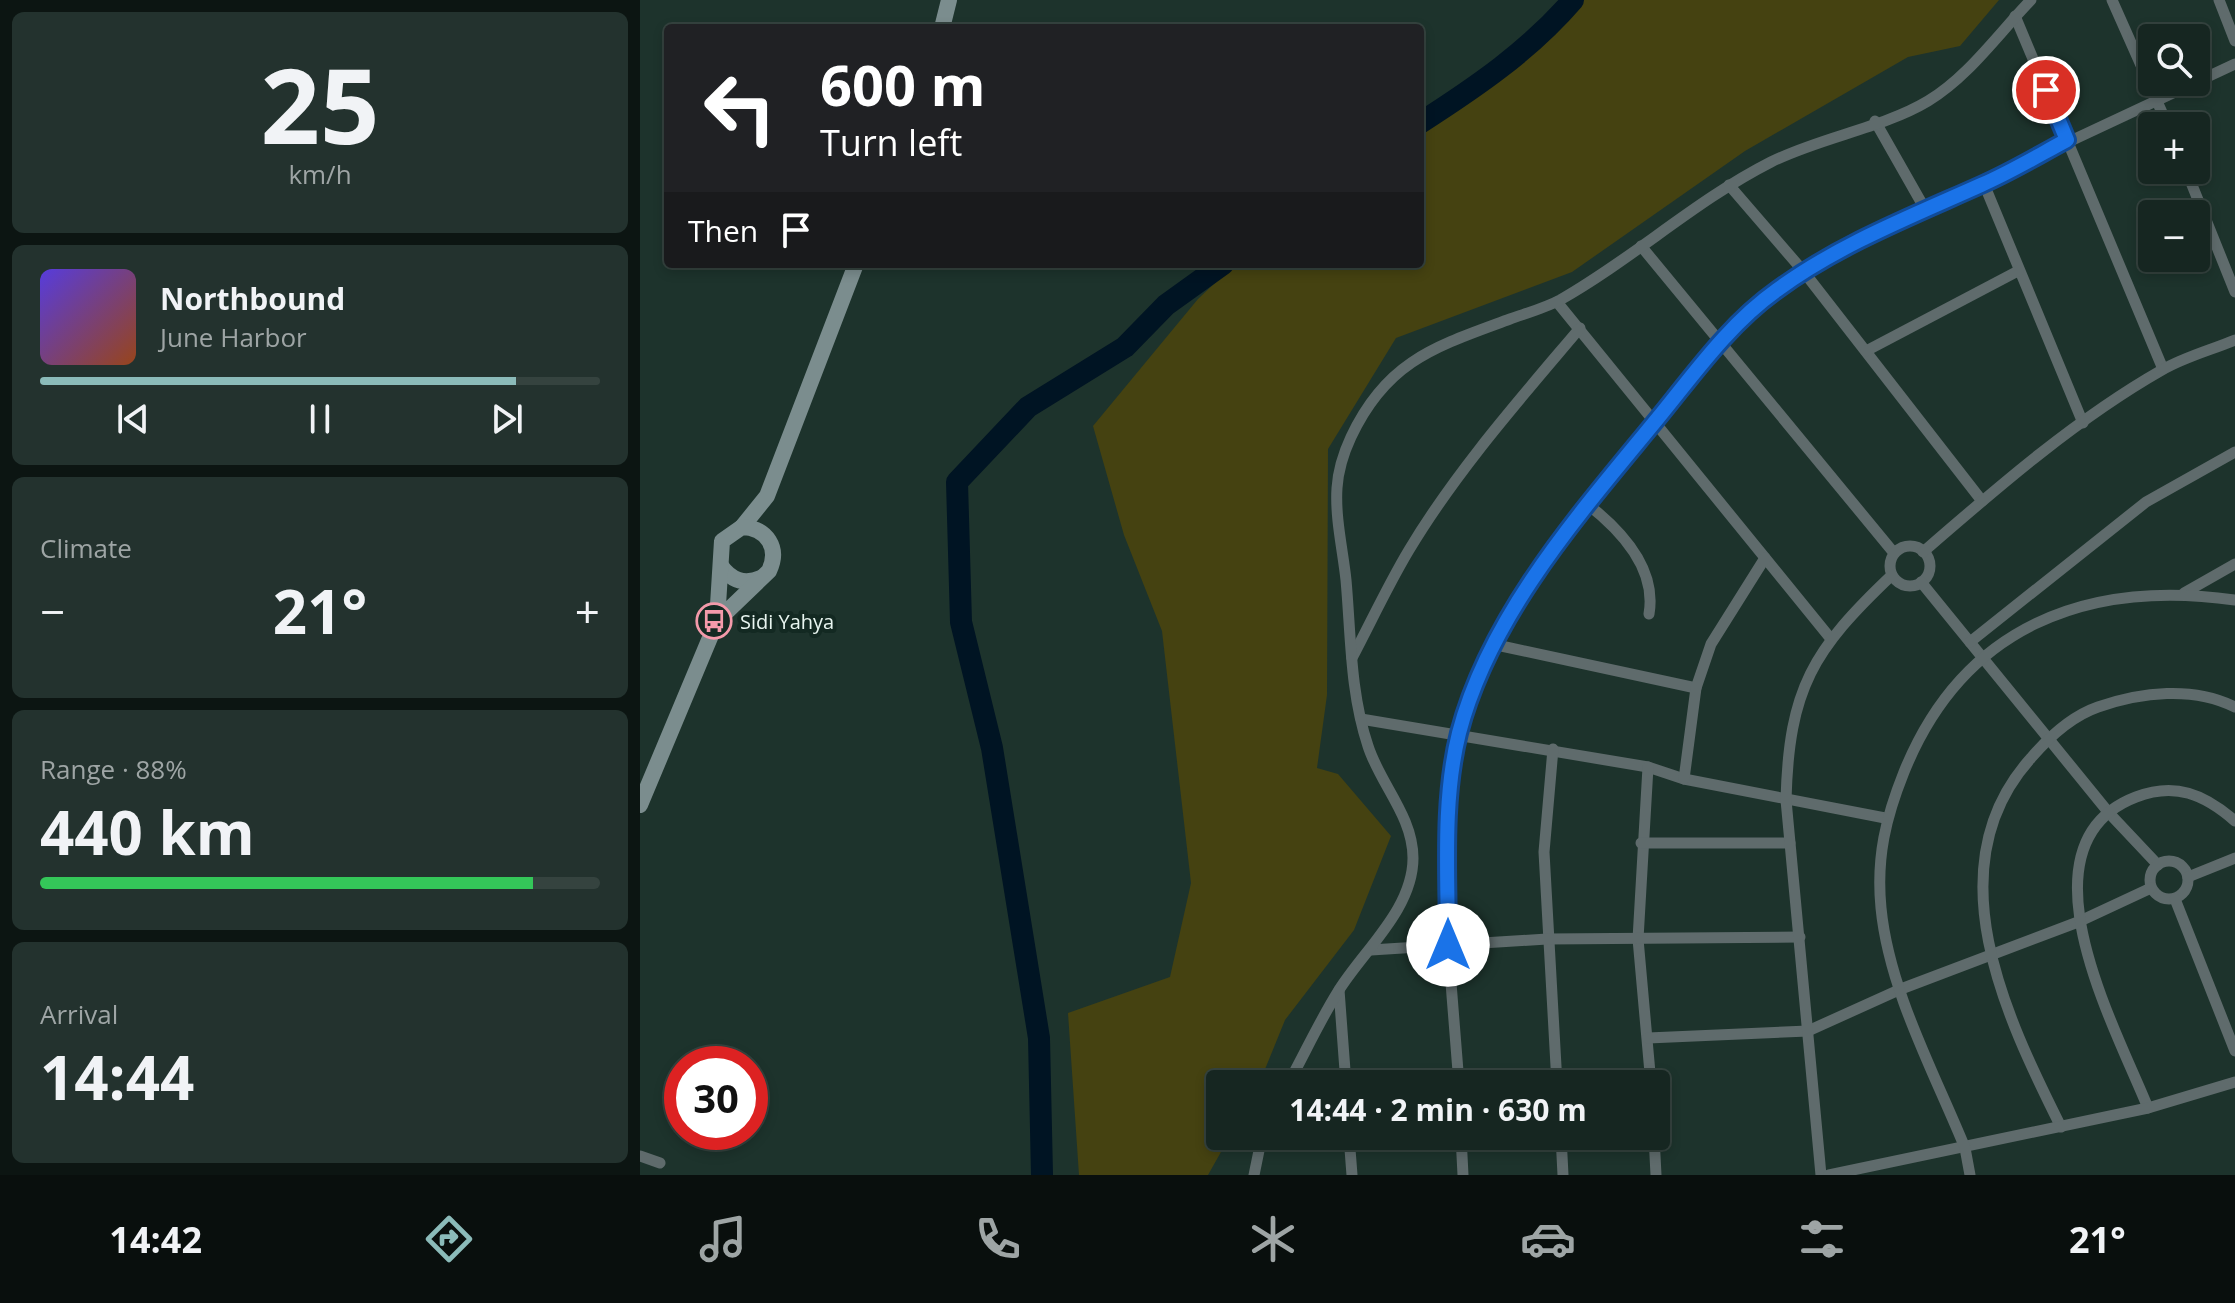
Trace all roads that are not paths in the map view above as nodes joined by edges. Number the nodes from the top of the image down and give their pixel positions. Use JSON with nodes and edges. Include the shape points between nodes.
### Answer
{"nodes":[{"id":1,"x":2031,"y":0,"type":"edge"},
{"id":2,"x":2112,"y":0,"type":"edge"},
{"id":3,"x":2219,"y":0,"type":"edge"},
{"id":4,"x":953,"y":3,"type":"edge"},
{"id":5,"x":2015,"y":16,"type":"junction"},
{"id":6,"x":944,"y":24,"type":"edge"},
{"id":7,"x":2235,"y":41,"type":"edge"},
{"id":8,"x":2235,"y":64,"type":"edge"},
{"id":9,"x":2158,"y":100,"type":"junction"},
{"id":10,"x":2163,"y":112,"type":"edge"},
{"id":11,"x":1875,"y":121,"type":"junction"},
{"id":12,"x":2067,"y":140,"type":"junction"},
{"id":13,"x":1984,"y":184,"type":"junction"},
{"id":14,"x":2192,"y":184,"type":"edge"},
{"id":15,"x":1729,"y":185,"type":"junction"},
{"id":16,"x":1925,"y":209,"type":"junction"},
{"id":17,"x":1641,"y":246,"type":"junction"},
{"id":18,"x":854,"y":268,"type":"edge"},
{"id":19,"x":2018,"y":271,"type":"junction"},
{"id":20,"x":1804,"y":272,"type":"junction"},
{"id":21,"x":2235,"y":292,"type":"edge"},
{"id":22,"x":1557,"y":302,"type":"junction"},
{"id":23,"x":1580,"y":328,"type":"junction"},
{"id":24,"x":1722,"y":340,"type":"junction"},
{"id":25,"x":2235,"y":340,"type":"edge"},
{"id":26,"x":1866,"y":351,"type":"junction"},
{"id":27,"x":2163,"y":369,"type":"junction"},
{"id":28,"x":1655,"y":421,"type":"junction"},
{"id":29,"x":2083,"y":423,"type":"junction"},
{"id":30,"x":2235,"y":452,"type":"edge"},
{"id":31,"x":767,"y":496,"type":"junction"},
{"id":32,"x":1982,"y":501,"type":"junction"},
{"id":33,"x":1586,"y":503,"type":"junction"},
{"id":34,"x":742,"y":527,"type":"junction"},
{"id":35,"x":766,"y":535,"type":"junction"},
{"id":36,"x":1923,"y":552,"type":"junction"},
{"id":37,"x":1894,"y":553,"type":"junction"},
{"id":38,"x":1765,"y":558,"type":"junction"},
{"id":39,"x":2235,"y":564,"type":"edge"},
{"id":40,"x":721,"y":566,"type":"junction"},
{"id":41,"x":1892,"y":575,"type":"junction"},
{"id":42,"x":762,"y":577,"type":"junction"},
{"id":43,"x":1921,"y":582,"type":"junction"},
{"id":44,"x":2184,"y":593,"type":"junction"},
{"id":45,"x":2235,"y":600,"type":"edge"},
{"id":46,"x":1649,"y":614,"type":"dead end"},
{"id":47,"x":717,"y":621,"type":"junction"},
{"id":48,"x":1831,"y":639,"type":"junction"},
{"id":49,"x":1970,"y":642,"type":"junction"},
{"id":50,"x":1492,"y":644,"type":"junction"},
{"id":51,"x":1982,"y":658,"type":"junction"},
{"id":52,"x":1350,"y":662,"type":"junction"},
{"id":53,"x":1696,"y":688,"type":"junction"},
{"id":54,"x":2235,"y":707,"type":"edge"},
{"id":55,"x":1361,"y":719,"type":"junction"},
{"id":56,"x":1459,"y":735,"type":"junction"},
{"id":57,"x":2049,"y":738,"type":"junction"},
{"id":58,"x":1553,"y":749,"type":"junction"},
{"id":59,"x":1648,"y":767,"type":"junction"},
{"id":60,"x":1684,"y":779,"type":"junction"},
{"id":61,"x":1786,"y":800,"type":"junction"},
{"id":62,"x":640,"y":805,"type":"edge"},
{"id":63,"x":2109,"y":813,"type":"junction"},
{"id":64,"x":1885,"y":818,"type":"junction"},
{"id":65,"x":2235,"y":821,"type":"edge"},
{"id":66,"x":1641,"y":843,"type":"junction"},
{"id":67,"x":1790,"y":843,"type":"junction"},
{"id":68,"x":2235,"y":858,"type":"edge"},
{"id":69,"x":2158,"y":865,"type":"junction"},
{"id":70,"x":2188,"y":877,"type":"junction"},
{"id":71,"x":2151,"y":888,"type":"junction"},
{"id":72,"x":2175,"y":899,"type":"junction"},
{"id":73,"x":2078,"y":922,"type":"junction"},
{"id":74,"x":1800,"y":937,"type":"junction"},
{"id":75,"x":1547,"y":939,"type":"junction"},
{"id":76,"x":1638,"y":939,"type":"junction"},
{"id":77,"x":1448,"y":945,"type":"junction"},
{"id":78,"x":1371,"y":950,"type":"junction"},
{"id":79,"x":1991,"y":955,"type":"junction"},
{"id":80,"x":1901,"y":989,"type":"junction"},
{"id":81,"x":1339,"y":990,"type":"junction"},
{"id":82,"x":1808,"y":1031,"type":"junction"},
{"id":83,"x":1648,"y":1038,"type":"junction"},
{"id":84,"x":2235,"y":1051,"type":"edge"},
{"id":85,"x":1296,"y":1070,"type":"edge"},
{"id":86,"x":1345,"y":1070,"type":"edge"},
{"id":87,"x":1458,"y":1070,"type":"edge"},
{"id":88,"x":1556,"y":1070,"type":"edge"},
{"id":89,"x":1650,"y":1070,"type":"edge"},
{"id":90,"x":2235,"y":1082,"type":"edge"},
{"id":91,"x":2148,"y":1108,"type":"junction"},
{"id":92,"x":2061,"y":1127,"type":"junction"},
{"id":93,"x":1965,"y":1148,"type":"junction"},
{"id":94,"x":1259,"y":1150,"type":"edge"},
{"id":95,"x":1350,"y":1150,"type":"edge"},
{"id":96,"x":1462,"y":1150,"type":"edge"},
{"id":97,"x":1562,"y":1150,"type":"edge"},
{"id":98,"x":1655,"y":1150,"type":"edge"},
{"id":99,"x":640,"y":1156,"type":"edge"},
{"id":100,"x":660,"y":1163,"type":"dead end"},
{"id":101,"x":1254,"y":1175,"type":"edge"},
{"id":102,"x":1352,"y":1175,"type":"edge"},
{"id":103,"x":1463,"y":1175,"type":"edge"},
{"id":104,"x":1563,"y":1175,"type":"edge"},
{"id":105,"x":1656,"y":1175,"type":"edge"},
{"id":106,"x":1821,"y":1175,"type":"edge"},
{"id":107,"x":1829,"y":1175,"type":"edge"},
{"id":108,"x":1970,"y":1175,"type":"edge"}],
"edges":[{"from":1,"to":5,"type":"street"},
{"from":2,"to":9,"type":"street"},
{"from":3,"to":7,"type":"street"},
{"from":4,"to":6,"type":"street"},
{"from":5,"to":11,"type":"street","via":[[1945,89],[1901,114]]},
{"from":5,"to":12,"type":"street"},
{"from":8,"to":9,"type":"street"},
{"from":9,"to":10,"type":"street"},
{"from":9,"to":12,"type":"street"},
{"from":11,"to":15,"type":"street","via":[[1814,142]]},
{"from":11,"to":16,"type":"street"},
{"from":12,"to":13,"type":"street"},
{"from":12,"to":27,"type":"street"},
{"from":13,"to":16,"type":"street"},
{"from":13,"to":19,"type":"street"},
{"from":14,"to":21,"type":"street"},
{"from":15,"to":17,"type":"street"},
{"from":15,"to":20,"type":"street"},
{"from":16,"to":20,"type":"street"},
{"from":17,"to":22,"type":"street"},
{"from":17,"to":24,"type":"street"},
{"from":18,"to":31,"type":"street"},
{"from":19,"to":26,"type":"street"},
{"from":19,"to":29,"type":"street"},
{"from":20,"to":24,"type":"street","via":[[1757,305]]},
{"from":20,"to":26,"type":"street"},
{"from":22,"to":23,"type":"street"},
{"from":22,"to":52,"type":"street","via":[[1412,359],[1384,386],[1351,436],[1336,489]]},
{"from":23,"to":28,"type":"street"},
{"from":23,"to":52,"type":"street","via":[[1493,430],[1450,490],[1409,550]]},
{"from":24,"to":28,"type":"street"},
{"from":24,"to":37,"type":"street"},
{"from":25,"to":27,"type":"street"},
{"from":26,"to":32,"type":"street"},
{"from":27,"to":29,"type":"street"},
{"from":28,"to":33,"type":"street"},
{"from":28,"to":38,"type":"street"},
{"from":29,"to":32,"type":"street"},
{"from":30,"to":49,"type":"street","via":[[2146,502]]},
{"from":31,"to":34,"type":"street"},
{"from":31,"to":35,"type":"street"},
{"from":32,"to":36,"type":"street"},
{"from":33,"to":46,"type":"street","via":[[1627,544],[1650,578]]},
{"from":33,"to":50,"type":"street"},
{"from":34,"to":35,"type":"street"},
{"from":34,"to":40,"type":"street","via":[[722,541]]},
{"from":35,"to":42,"type":"street","via":[[774,553]]},
{"from":36,"to":37,"type":"street","via":[[1912,546]]},
{"from":36,"to":43,"type":"street","via":[[1929,564]]},
{"from":37,"to":41,"type":"street"},
{"from":38,"to":48,"type":"street"},
{"from":38,"to":53,"type":"street","via":[[1720,624]]},
{"from":39,"to":44,"type":"street"},
{"from":40,"to":42,"type":"street","via":[[734,579]]},
{"from":40,"to":47,"type":"street"},
{"from":41,"to":43,"type":"street","via":[[1905,585]]},
{"from":41,"to":48,"type":"street"},
{"from":42,"to":47,"type":"street"},
{"from":43,"to":49,"type":"street"},
{"from":44,"to":45,"type":"street"},
{"from":44,"to":51,"type":"street","via":[[2119,596],[2067,609],[2022,630]]},
{"from":47,"to":62,"type":"street"},
{"from":48,"to":61,"type":"street","via":[[1799,699],[1788,742]]},
{"from":49,"to":51,"type":"street"},
{"from":50,"to":53,"type":"street"},
{"from":50,"to":56,"type":"street"},
{"from":51,"to":57,"type":"street"},
{"from":51,"to":64,"type":"street","via":[[1929,721]]},
{"from":52,"to":55,"type":"street"},
{"from":53,"to":60,"type":"street"},
{"from":54,"to":57,"type":"street","via":[[2180,693],[2125,698],[2087,711]]},
{"from":55,"to":56,"type":"street"},
{"from":55,"to":78,"type":"street","via":[[1374,761],[1409,833],[1413,858],[1401,900]]},
{"from":56,"to":58,"type":"street"},
{"from":56,"to":77,"type":"street","via":[[1450,791]]},
{"from":57,"to":63,"type":"street"},
{"from":57,"to":79,"type":"street","via":[[2004,793],[1983,848]]},
{"from":58,"to":59,"type":"street"},
{"from":58,"to":75,"type":"street","via":[[1544,852]]},
{"from":59,"to":60,"type":"street"},
{"from":59,"to":66,"type":"street"},
{"from":60,"to":61,"type":"street"},
{"from":61,"to":64,"type":"street"},
{"from":61,"to":67,"type":"street"},
{"from":63,"to":65,"type":"street","via":[[2156,790],[2184,790],[2205,797]]},
{"from":63,"to":69,"type":"street"},
{"from":63,"to":73,"type":"street","via":[[2086,843],[2078,864]]},
{"from":64,"to":80,"type":"street","via":[[1881,906]]},
{"from":66,"to":67,"type":"street"},
{"from":66,"to":76,"type":"street"},
{"from":67,"to":74,"type":"street"},
{"from":68,"to":70,"type":"street"},
{"from":69,"to":70,"type":"street","via":[[2176,862]]},
{"from":69,"to":71,"type":"street","via":[[2150,875]]},
{"from":70,"to":72,"type":"street","via":[[2185,890]]},
{"from":71,"to":72,"type":"street","via":[[2161,898]]},
{"from":71,"to":73,"type":"street"},
{"from":72,"to":84,"type":"street"},
{"from":73,"to":79,"type":"street"},
{"from":73,"to":91,"type":"street"},
{"from":74,"to":76,"type":"street"},
{"from":74,"to":82,"type":"street"},
{"from":75,"to":76,"type":"street"},
{"from":75,"to":77,"type":"street"},
{"from":75,"to":88,"type":"street"},
{"from":76,"to":83,"type":"street"},
{"from":77,"to":78,"type":"street"},
{"from":77,"to":87,"type":"street"},
{"from":78,"to":81,"type":"street"},
{"from":79,"to":80,"type":"street"},
{"from":79,"to":92,"type":"street","via":[[1997,984]]},
{"from":80,"to":82,"type":"street"},
{"from":80,"to":93,"type":"street"},
{"from":81,"to":85,"type":"street"},
{"from":81,"to":86,"type":"street"},
{"from":82,"to":83,"type":"street"},
{"from":82,"to":106,"type":"street"},
{"from":83,"to":89,"type":"street"},
{"from":90,"to":91,"type":"street"},
{"from":91,"to":92,"type":"street"},
{"from":92,"to":93,"type":"street"},
{"from":93,"to":107,"type":"street"},
{"from":93,"to":108,"type":"street"},
{"from":94,"to":101,"type":"street"},
{"from":95,"to":102,"type":"street"},
{"from":96,"to":103,"type":"street"},
{"from":97,"to":104,"type":"street"},
{"from":98,"to":105,"type":"street"},
{"from":99,"to":100,"type":"street"}]}
